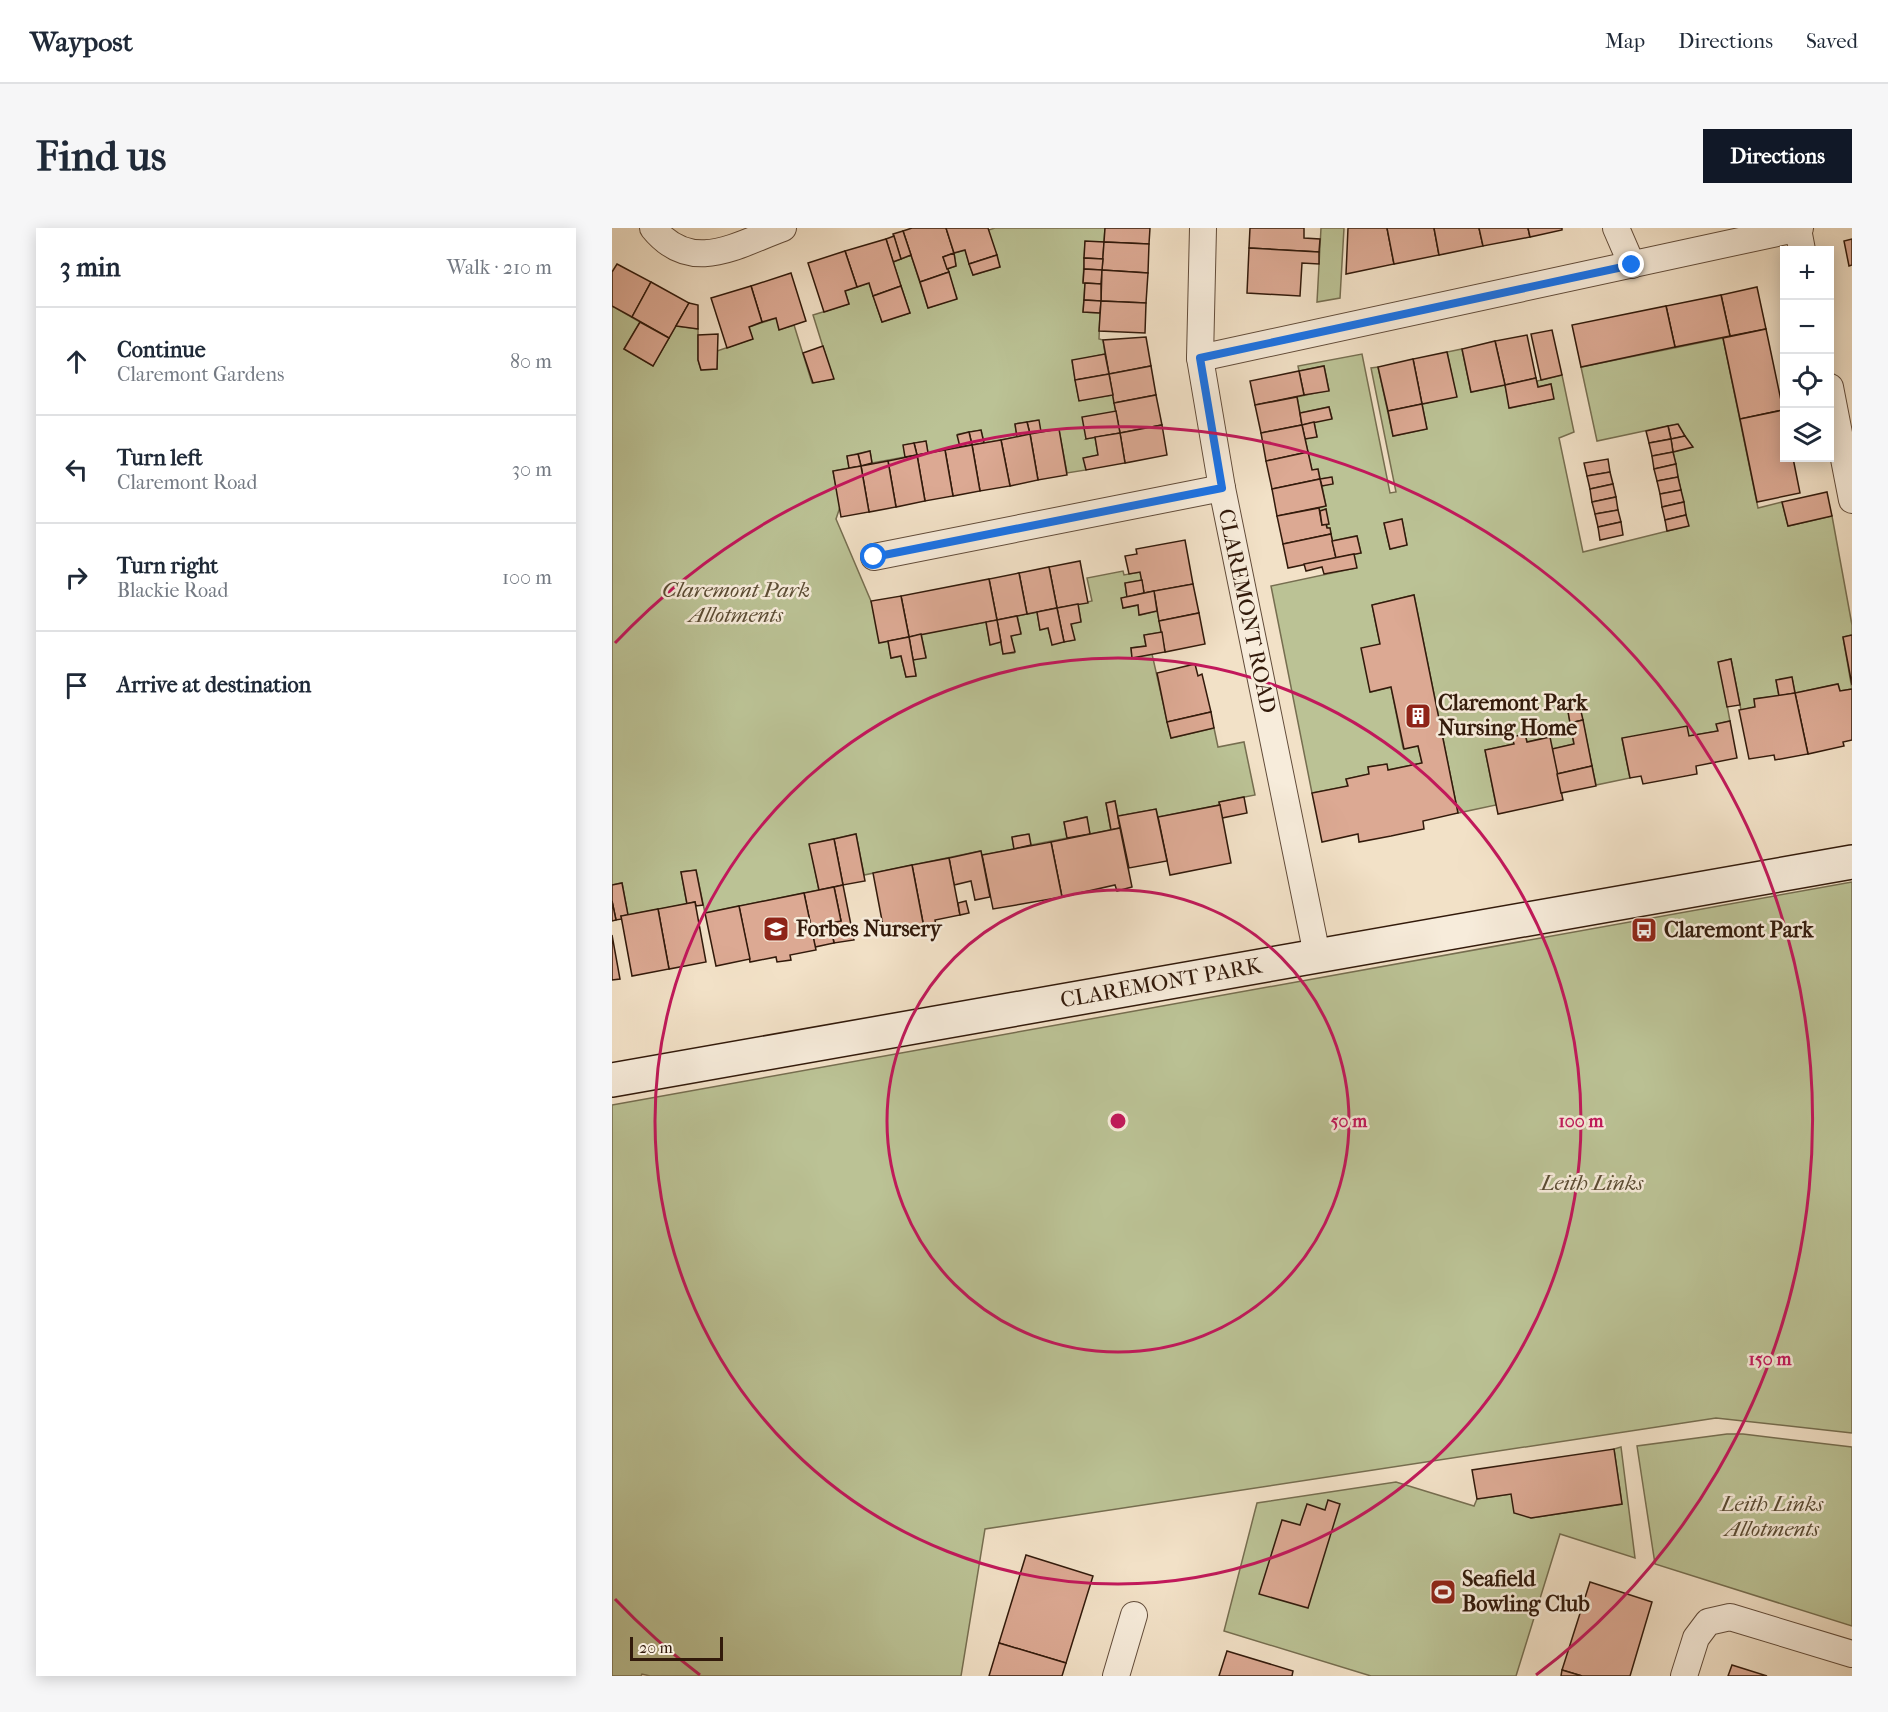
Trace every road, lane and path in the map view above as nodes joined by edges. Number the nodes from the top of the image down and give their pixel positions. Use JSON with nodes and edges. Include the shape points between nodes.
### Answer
{"nodes":[{"id":1,"x":653,"y":228,"type":"edge"},
{"id":2,"x":783,"y":228,"type":"edge"},
{"id":3,"x":1203,"y":228,"type":"edge"},
{"id":4,"x":1616,"y":228,"type":"edge"},
{"id":5,"x":1799,"y":228,"type":"edge"},
{"id":6,"x":1801,"y":246,"type":"edge"},
{"id":7,"x":1632,"y":265,"type":"junction"},
{"id":8,"x":1200,"y":358,"type":"junction"},
{"id":9,"x":1834,"y":408,"type":"edge"},
{"id":10,"x":1222,"y":488,"type":"junction"},
{"id":11,"x":1852,"y":500,"type":"edge"},
{"id":12,"x":874,"y":557,"type":"dead end"},
{"id":13,"x":1852,"y":862,"type":"edge"},
{"id":14,"x":1317,"y":956,"type":"junction"},
{"id":15,"x":612,"y":1080,"type":"edge"},
{"id":16,"x":1134,"y":1615,"type":"dead end"},
{"id":17,"x":1852,"y":1654,"type":"edge"},
{"id":18,"x":1116,"y":1676,"type":"edge"},
{"id":19,"x":1684,"y":1676,"type":"edge"}],
"edges":[{"from":1,"to":2,"type":"street","via":[[672,245],[690,253],[709,254]]},
{"from":3,"to":8,"type":"street","name":"CLAREMONT ROAD"},
{"from":4,"to":7,"type":"street"},
{"from":5,"to":6,"type":"street"},
{"from":5,"to":7,"type":"street"},
{"from":7,"to":8,"type":"street"},
{"from":8,"to":10,"type":"street","name":"CLAREMONT ROAD"},
{"from":9,"to":11,"type":"street"},
{"from":10,"to":12,"type":"street"},
{"from":10,"to":14,"type":"street","name":"CLAREMONT ROAD"},
{"from":13,"to":14,"type":"street","name":"CLAREMONT PARK"},
{"from":14,"to":15,"type":"street","name":"CLAREMONT PARK"},
{"from":16,"to":18,"type":"street"},
{"from":17,"to":19,"type":"street","via":[[1730,1617],[1708,1622],[1696,1638]]}]}
